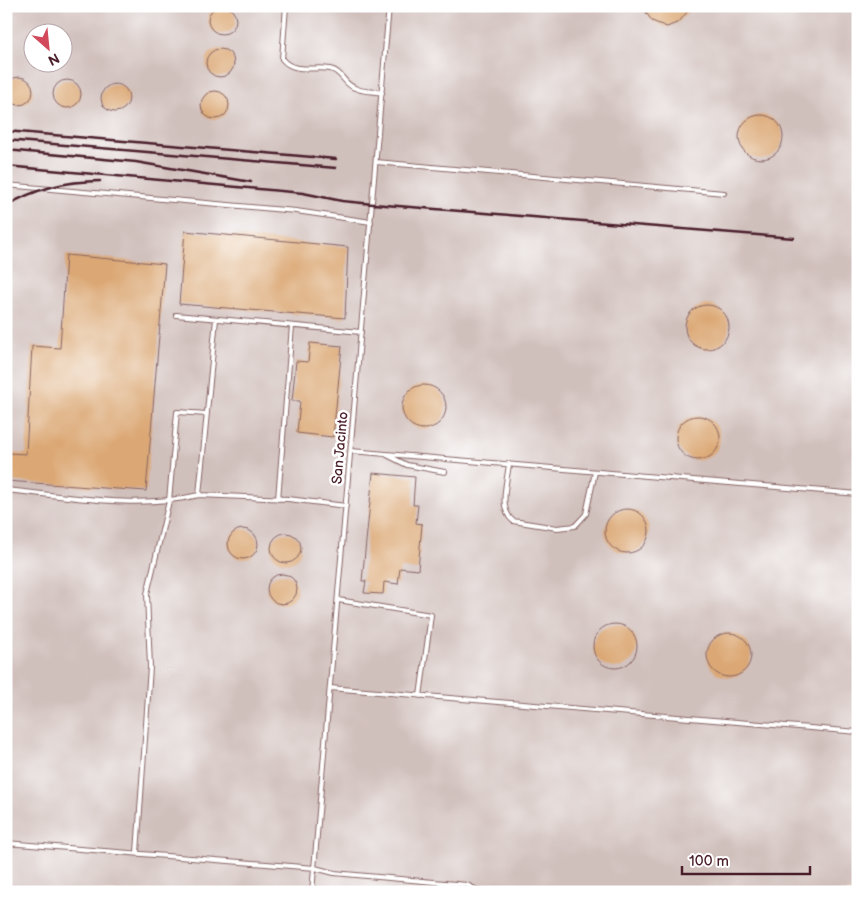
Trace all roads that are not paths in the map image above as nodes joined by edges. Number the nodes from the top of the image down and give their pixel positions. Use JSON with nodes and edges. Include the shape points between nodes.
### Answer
{"nodes":[{"id":1,"x":286,"y":6,"type":"edge"},
{"id":2,"x":389,"y":6,"type":"edge"},
{"id":3,"x":382,"y":93,"type":"junction"},
{"id":4,"x":376,"y":162,"type":"junction"},
{"id":5,"x":6,"y":185,"type":"edge"},
{"id":6,"x":724,"y":193,"type":"dead end"},
{"id":7,"x":371,"y":222,"type":"junction"},
{"id":8,"x":176,"y":315,"type":"dead end"},
{"id":9,"x":216,"y":319,"type":"junction"},
{"id":10,"x":292,"y":326,"type":"junction"},
{"id":11,"x":361,"y":332,"type":"junction"},
{"id":12,"x":207,"y":414,"type":"junction"},
{"id":13,"x":351,"y":451,"type":"junction"},
{"id":14,"x":385,"y":454,"type":"junction"},
{"id":15,"x":508,"y":464,"type":"junction"},
{"id":16,"x":445,"y":472,"type":"dead end"},
{"id":17,"x":595,"y":472,"type":"junction"},
{"id":18,"x":6,"y":490,"type":"edge"},
{"id":19,"x":858,"y":494,"type":"edge"},
{"id":20,"x":199,"y":495,"type":"junction"},
{"id":21,"x":278,"y":498,"type":"junction"},
{"id":22,"x":169,"y":500,"type":"junction"},
{"id":23,"x":346,"y":506,"type":"junction"},
{"id":24,"x":338,"y":600,"type":"junction"},
{"id":25,"x":330,"y":688,"type":"junction"},
{"id":26,"x":420,"y":696,"type":"junction"},
{"id":27,"x":858,"y":732,"type":"edge"},
{"id":28,"x":6,"y":843,"type":"edge"},
{"id":29,"x":137,"y":853,"type":"junction"},
{"id":30,"x":315,"y":868,"type":"junction"},
{"id":31,"x":312,"y":892,"type":"edge"},
{"id":32,"x":480,"y":892,"type":"edge"}],
"edges":[{"from":1,"to":3,"type":"lane","via":[[284,61],[298,68],[331,69],[355,89]]},
{"from":2,"to":3,"type":"lane","name":"San Jacinto"},
{"from":3,"to":4,"type":"lane","name":"San Jacinto"},
{"from":4,"to":6,"type":"lane"},
{"from":4,"to":7,"type":"lane","name":"San Jacinto"},
{"from":5,"to":7,"type":"lane","via":[[287,210]]},
{"from":7,"to":11,"type":"lane","name":"San Jacinto"},
{"from":8,"to":9,"type":"lane"},
{"from":9,"to":10,"type":"lane"},
{"from":9,"to":12,"type":"lane"},
{"from":10,"to":11,"type":"lane"},
{"from":10,"to":21,"type":"lane"},
{"from":11,"to":13,"type":"lane","name":"San Jacinto"},
{"from":12,"to":20,"type":"lane"},
{"from":12,"to":22,"type":"lane","via":[[177,412]]},
{"from":13,"to":14,"type":"lane"},
{"from":13,"to":23,"type":"lane","name":"San Jacinto"},
{"from":14,"to":15,"type":"lane"},
{"from":14,"to":16,"type":"lane","via":[[407,466]]},
{"from":15,"to":17,"type":"lane"},
{"from":15,"to":17,"type":"lane","via":[[504,509],[507,516],[513,521],[557,528],[575,526],[586,514]]},
{"from":17,"to":19,"type":"lane"},
{"from":18,"to":22,"type":"lane","via":[[132,502]]},
{"from":20,"to":21,"type":"lane"},
{"from":20,"to":22,"type":"lane"},
{"from":21,"to":23,"type":"lane"},
{"from":22,"to":29,"type":"lane","via":[[147,594],[150,667]]},
{"from":23,"to":24,"type":"lane","name":"San Jacinto"},
{"from":24,"to":25,"type":"lane","name":"San Jacinto"},
{"from":24,"to":26,"type":"lane","via":[[431,615]]},
{"from":25,"to":26,"type":"lane"},
{"from":25,"to":30,"type":"lane","name":"San Jacinto"},
{"from":26,"to":27,"type":"lane"},
{"from":28,"to":29,"type":"lane"},
{"from":29,"to":30,"type":"lane"},
{"from":30,"to":31,"type":"lane","name":"San Jacinto"},
{"from":30,"to":32,"type":"lane","via":[[334,873],[467,885]]}]}
